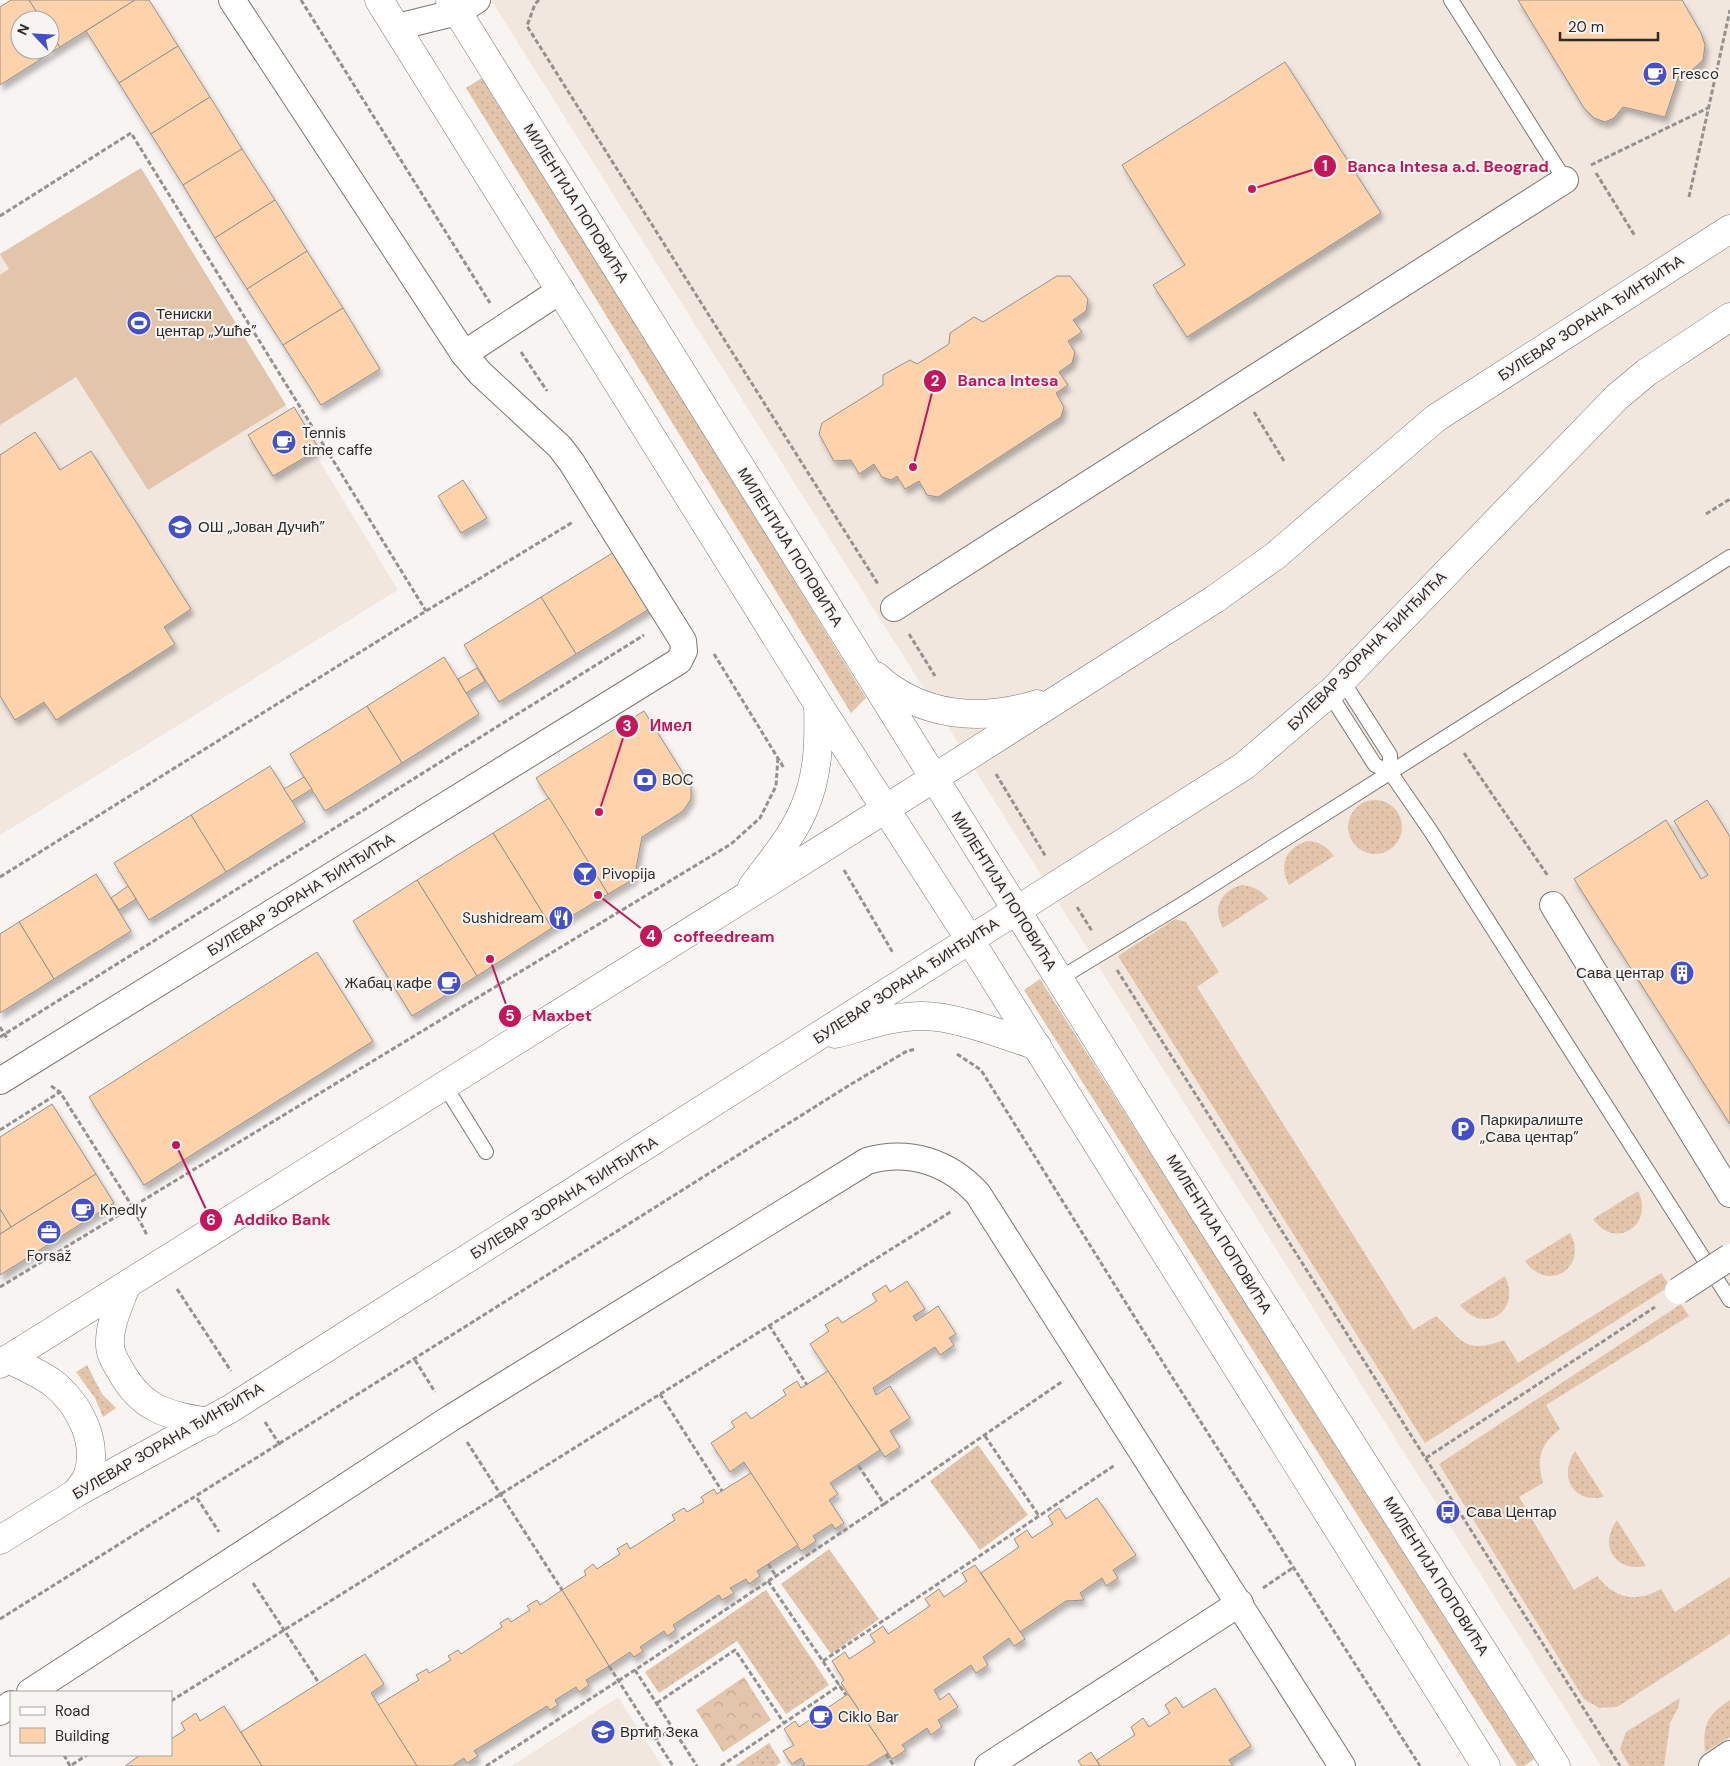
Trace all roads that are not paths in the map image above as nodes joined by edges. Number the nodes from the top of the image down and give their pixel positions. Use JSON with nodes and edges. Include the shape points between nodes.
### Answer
{"nodes":[{"id":1,"x":232,"y":0,"type":"edge"},
{"id":2,"x":379,"y":0,"type":"edge"},
{"id":3,"x":422,"y":0,"type":"edge"},
{"id":4,"x":1451,"y":0,"type":"edge"},
{"id":5,"x":462,"y":4,"type":"edge"},
{"id":6,"x":397,"y":27,"type":"junction"},
{"id":7,"x":1566,"y":180,"type":"joint"},
{"id":8,"x":1730,"y":229,"type":"edge"},
{"id":9,"x":561,"y":290,"type":"junction"},
{"id":10,"x":1730,"y":317,"type":"edge"},
{"id":11,"x":464,"y":354,"type":"junction"},
{"id":12,"x":1730,"y":557,"type":"edge"},
{"id":13,"x":894,"y":608,"type":"road end"},
{"id":14,"x":863,"y":666,"type":"junction"},
{"id":15,"x":1079,"y":686,"type":"junction"},
{"id":16,"x":1335,"y":687,"type":"junction"},
{"id":17,"x":818,"y":704,"type":"junction"},
{"id":18,"x":1390,"y":772,"type":"junction"},
{"id":19,"x":933,"y":778,"type":"junction"},
{"id":20,"x":886,"y":809,"type":"junction"},
{"id":21,"x":1553,"y":894,"type":"road end"},
{"id":22,"x":742,"y":899,"type":"junction"},
{"id":23,"x":1016,"y":910,"type":"junction"},
{"id":24,"x":970,"y":940,"type":"junction"},
{"id":25,"x":1059,"y":979,"type":"junction"},
{"id":26,"x":817,"y":1038,"type":"junction"},
{"id":27,"x":1037,"y":1046,"type":"junction"},
{"id":28,"x":0,"y":1081,"type":"edge"},
{"id":29,"x":445,"y":1086,"type":"junction"},
{"id":30,"x":486,"y":1152,"type":"dead end"},
{"id":31,"x":1730,"y":1194,"type":"edge"},
{"id":32,"x":1730,"y":1257,"type":"edge"},
{"id":33,"x":126,"y":1286,"type":"junction"},
{"id":34,"x":1670,"y":1297,"type":"road end"},
{"id":35,"x":1730,"y":1300,"type":"edge"},
{"id":36,"x":4,"y":1362,"type":"edge"},
{"id":37,"x":209,"y":1422,"type":"junction"},
{"id":38,"x":76,"y":1493,"type":"junction"},
{"id":39,"x":0,"y":1540,"type":"edge"},
{"id":40,"x":1240,"y":1603,"type":"junction"},
{"id":41,"x":32,"y":1691,"type":"edge"},
{"id":42,"x":1730,"y":1754,"type":"edge"},
{"id":43,"x":988,"y":1766,"type":"edge"},
{"id":44,"x":1342,"y":1766,"type":"edge"},
{"id":45,"x":1486,"y":1766,"type":"edge"},
{"id":46,"x":1556,"y":1766,"type":"edge"},
{"id":47,"x":1712,"y":1766,"type":"edge"}],
"edges":[{"from":1,"to":11,"type":"street"},
{"from":2,"to":6,"type":"street"},
{"from":3,"to":6,"type":"street"},
{"from":4,"to":7,"type":"lane"},
{"from":5,"to":6,"type":"street","name":"МИЛЕНТИЈА ПОПОВИЋА"},
{"from":5,"to":14,"type":"street","name":"МИЛЕНТИЈА ПОПОВИЋА"},
{"from":6,"to":9,"type":"street"},
{"from":7,"to":13,"type":"street"},
{"from":8,"to":15,"type":"street","name":"БУЛЕВАР ЗОРАНА ЂИНЂИЋА","via":[[1436,418],[1248,577]]},
{"from":9,"to":11,"type":"street"},
{"from":9,"to":17,"type":"street"},
{"from":10,"to":16,"type":"street","name":"БУЛЕВАР ЗОРАНА ЂИНЂИЋА","via":[[1647,372],[1617,397]]},
{"from":11,"to":28,"type":"street","name":"БУЛЕВАР ЗОРАНА ЂИНЂИЋА","via":[[480,373],[560,447],[670,619],[685,646],[679,661]]},
{"from":12,"to":18,"type":"lane"},
{"from":14,"to":15,"type":"street","via":[[909,699],[936,710],[958,714],[992,714],[1021,709]]},
{"from":14,"to":19,"type":"street","name":"МИЛЕНТИЈА ПОПОВИЋА"},
{"from":15,"to":19,"type":"street","name":"БУЛЕВАР ЗОРАНА ЂИНЂИЋА"},
{"from":16,"to":18,"type":"lane","via":[[1375,765]]},
{"from":16,"to":23,"type":"street","name":"БУЛЕВАР ЗОРАНА ЂИНЂИЋА","via":[[1244,766]]},
{"from":17,"to":20,"type":"street"},
{"from":17,"to":22,"type":"street","via":[[819,744],[805,808],[777,853]]},
{"from":18,"to":25,"type":"lane"},
{"from":18,"to":35,"type":"lane"},
{"from":19,"to":20,"type":"street","name":"БУЛЕВАР ЗОРАНА ЂИНЂИЋА"},
{"from":19,"to":23,"type":"street","name":"МИЛЕНТИЈА ПОПОВИЋА"},
{"from":20,"to":22,"type":"street","name":"БУЛЕВАР ЗОРАНА ЂИНЂИЋА"},
{"from":20,"to":24,"type":"street"},
{"from":21,"to":31,"type":"street"},
{"from":22,"to":29,"type":"street","name":"БУЛЕВАР ЗОРАНА ЂИНЂИЋА"},
{"from":23,"to":24,"type":"street","name":"БУЛЕВАР ЗОРАНА ЂИНЂИЋА"},
{"from":23,"to":25,"type":"street","name":"МИЛЕНТИЈА ПОПОВИЋА"},
{"from":24,"to":26,"type":"street","name":"БУЛЕВАР ЗОРАНА ЂИНЂИЋА"},
{"from":24,"to":27,"type":"street"},
{"from":25,"to":46,"type":"street","name":"МИЛЕНТИЈА ПОПОВИЋА"},
{"from":26,"to":27,"type":"street","via":[[902,1018],[930,1017],[947,1019]]},
{"from":26,"to":37,"type":"street","name":"БУЛЕВАР ЗОРАНА ЂИНЂИЋА"},
{"from":27,"to":45,"type":"street"},
{"from":29,"to":30,"type":"lane"},
{"from":29,"to":33,"type":"street","name":"БУЛЕВАР ЗОРАНА ЂИНЂИЋА"},
{"from":32,"to":34,"type":"street","bridge":true},
{"from":33,"to":36,"type":"street","name":"БУЛЕВАР ЗОРАНА ЂИНЂИЋА"},
{"from":33,"to":37,"type":"street","via":[[112,1325],[109,1347],[126,1381],[152,1407],[169,1415]]},
{"from":36,"to":38,"type":"street","via":[[53,1384],[73,1404],[87,1431],[89,1461],[87,1477]]},
{"from":37,"to":38,"type":"street","name":"БУЛЕВАР ЗОРАНА ЂИНЂИЋА"},
{"from":38,"to":39,"type":"street","name":"БУЛЕВАР ЗОРАНА ЂИНЂИЋА"},
{"from":40,"to":41,"type":"street","via":[[978,1194],[948,1169],[912,1158],[887,1156],[867,1161],[451,1418]]},
{"from":40,"to":43,"type":"street"},
{"from":40,"to":44,"type":"street"},
{"from":42,"to":47,"type":"street"}]}
